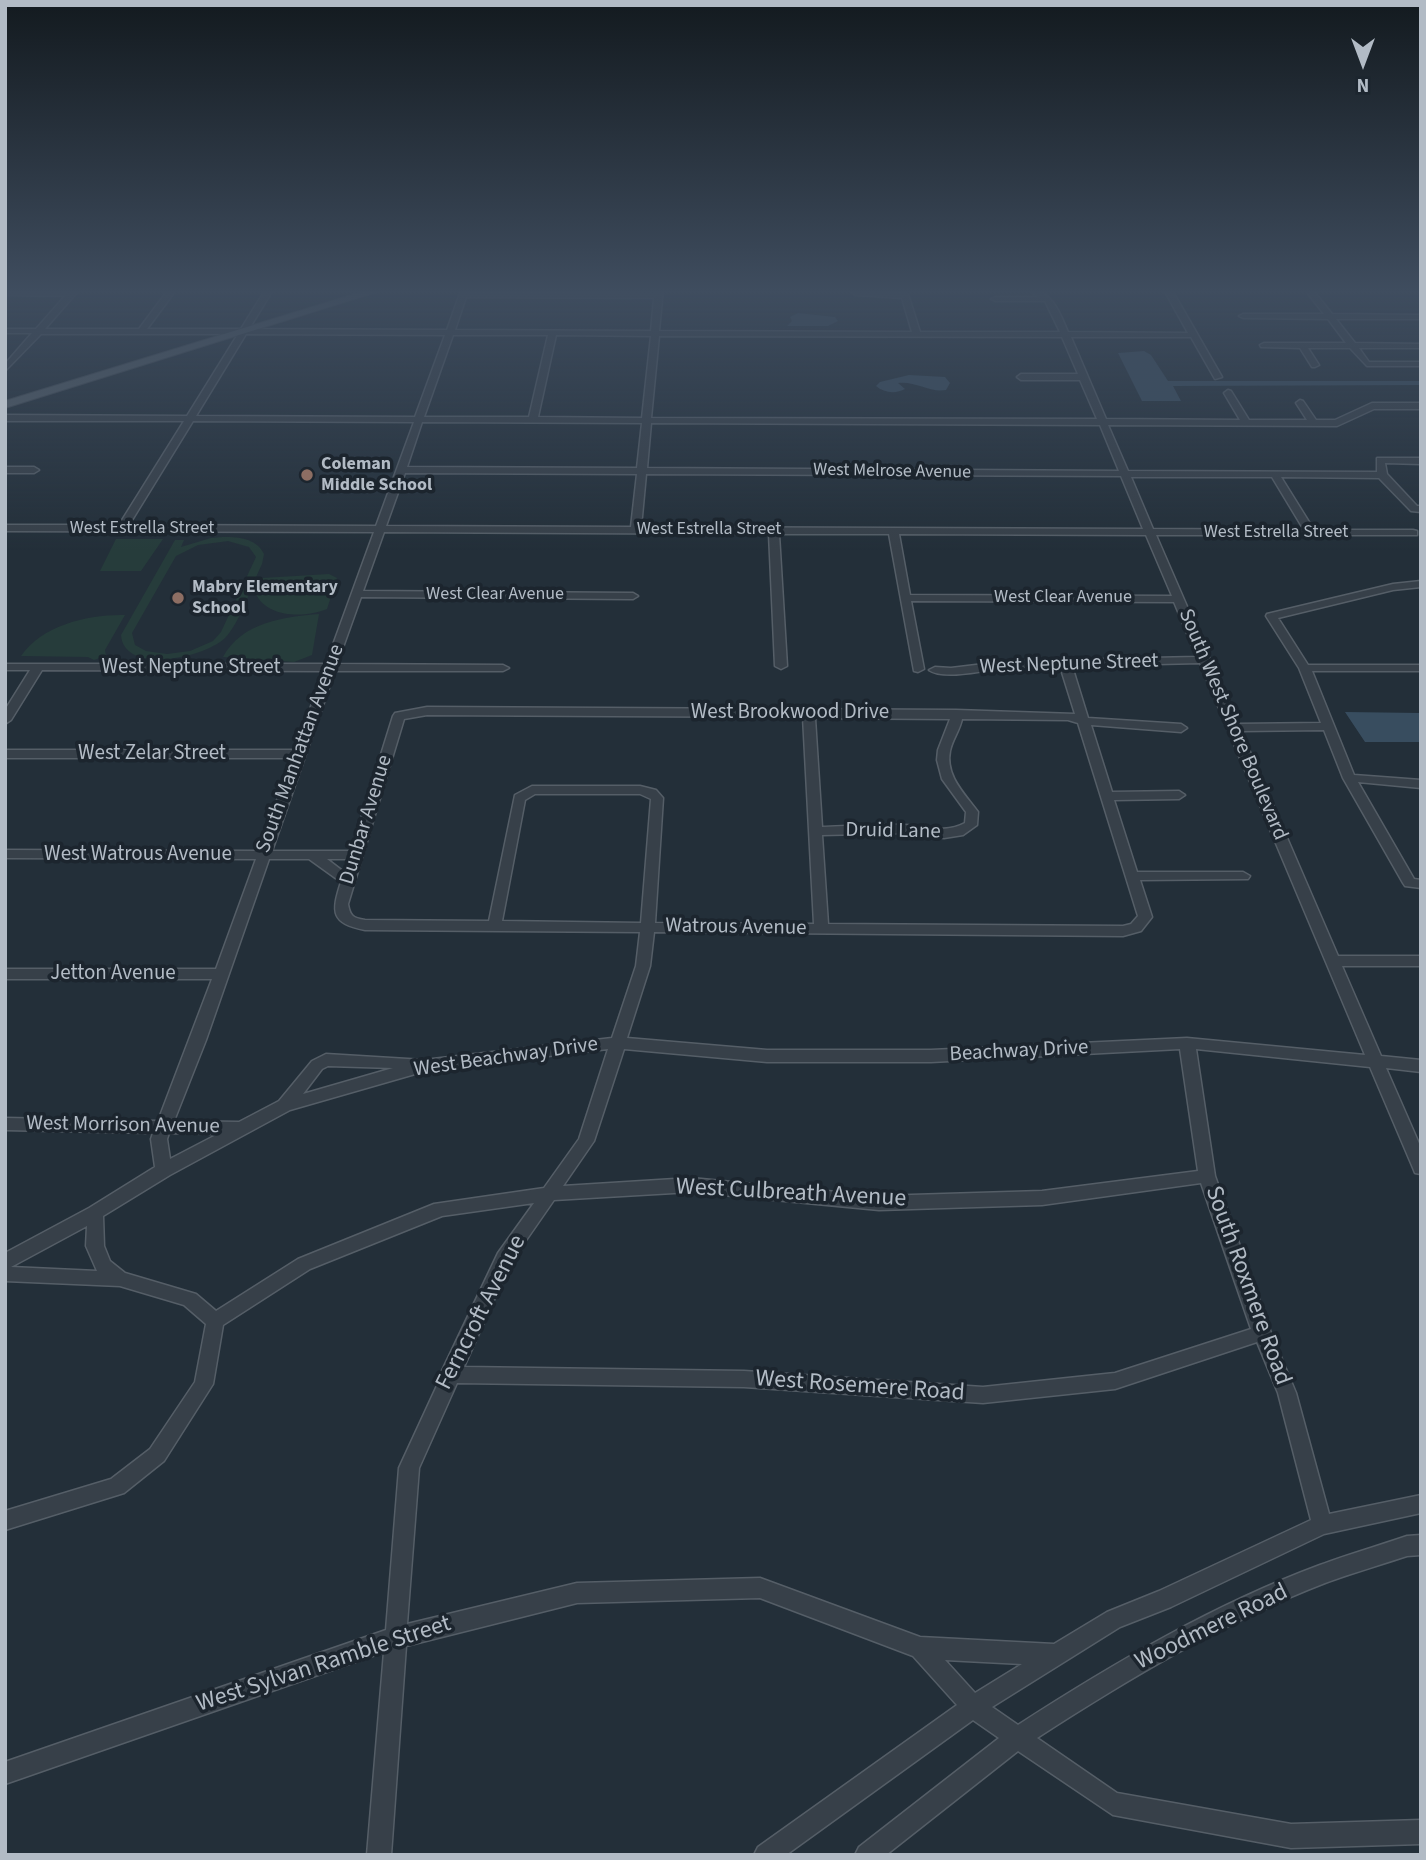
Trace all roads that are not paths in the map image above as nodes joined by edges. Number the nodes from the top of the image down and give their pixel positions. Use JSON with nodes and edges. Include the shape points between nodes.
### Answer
{"nodes":[{"id":1,"x":97,"y":377,"type":"edge"},
{"id":2,"x":217,"y":377,"type":"edge"},
{"id":3,"x":434,"y":377,"type":"edge"},
{"id":4,"x":542,"y":377,"type":"edge"},
{"id":5,"x":651,"y":377,"type":"edge"},
{"id":6,"x":1021,"y":377,"type":"dead end"},
{"id":7,"x":1084,"y":377,"type":"joint"},
{"id":8,"x":1228,"y":393,"type":"dead end"},
{"id":9,"x":1300,"y":403,"type":"dead end"},
{"id":10,"x":5,"y":405,"type":"edge"},
{"id":11,"x":1421,"y":407,"type":"edge"},
{"id":12,"x":5,"y":418,"type":"edge"},
{"id":13,"x":191,"y":419,"type":"junction"},
{"id":14,"x":418,"y":420,"type":"junction"},
{"id":15,"x":533,"y":420,"type":"junction"},
{"id":16,"x":647,"y":421,"type":"junction"},
{"id":17,"x":1104,"y":422,"type":"junction"},
{"id":18,"x":1246,"y":423,"type":"junction"},
{"id":19,"x":1313,"y":423,"type":"junction"},
{"id":20,"x":1421,"y":461,"type":"edge"},
{"id":21,"x":5,"y":470,"type":"edge"},
{"id":22,"x":34,"y":470,"type":"dead end"},
{"id":23,"x":401,"y":470,"type":"junction"},
{"id":24,"x":642,"y":470,"type":"junction"},
{"id":25,"x":1125,"y":474,"type":"junction"},
{"id":26,"x":1275,"y":475,"type":"junction"},
{"id":27,"x":1382,"y":475,"type":"junction"},
{"id":28,"x":1421,"y":509,"type":"edge"},
{"id":29,"x":5,"y":528,"type":"edge"},
{"id":30,"x":122,"y":529,"type":"junction"},
{"id":31,"x":378,"y":530,"type":"junction"},
{"id":32,"x":636,"y":530,"type":"junction"},
{"id":33,"x":774,"y":531,"type":"junction"},
{"id":34,"x":893,"y":531,"type":"junction"},
{"id":35,"x":1150,"y":532,"type":"junction"},
{"id":36,"x":1311,"y":533,"type":"junction"},
{"id":37,"x":1413,"y":533,"type":"dead end"},
{"id":38,"x":1421,"y":584,"type":"edge"},
{"id":39,"x":358,"y":594,"type":"junction"},
{"id":40,"x":633,"y":596,"type":"dead end"},
{"id":41,"x":905,"y":597,"type":"junction"},
{"id":42,"x":1178,"y":599,"type":"junction"},
{"id":43,"x":1203,"y":660,"type":"junction"},
{"id":44,"x":1065,"y":663,"type":"junction"},
{"id":45,"x":781,"y":666,"type":"dead end"},
{"id":46,"x":5,"y":667,"type":"edge"},
{"id":47,"x":38,"y":667,"type":"junction"},
{"id":48,"x":330,"y":668,"type":"junction"},
{"id":49,"x":503,"y":668,"type":"dead end"},
{"id":50,"x":1305,"y":668,"type":"junction"},
{"id":51,"x":1421,"y":668,"type":"edge"},
{"id":52,"x":918,"y":669,"type":"dead end"},
{"id":53,"x":935,"y":670,"type":"dead end"},
{"id":54,"x":809,"y":713,"type":"junction"},
{"id":55,"x":956,"y":714,"type":"junction"},
{"id":56,"x":399,"y":716,"type":"joint"},
{"id":57,"x":5,"y":720,"type":"edge"},
{"id":58,"x":1083,"y":721,"type":"junction"},
{"id":59,"x":1326,"y":726,"type":"junction"},
{"id":60,"x":1181,"y":727,"type":"dead end"},
{"id":61,"x":1232,"y":728,"type":"junction"},
{"id":62,"x":5,"y":754,"type":"edge"},
{"id":63,"x":299,"y":754,"type":"junction"},
{"id":64,"x":1349,"y":778,"type":"junction"},
{"id":65,"x":1421,"y":784,"type":"edge"},
{"id":66,"x":1179,"y":795,"type":"dead end"},
{"id":67,"x":1106,"y":796,"type":"junction"},
{"id":68,"x":815,"y":831,"type":"junction"},
{"id":69,"x":5,"y":854,"type":"edge"},
{"id":70,"x":263,"y":855,"type":"junction"},
{"id":71,"x":312,"y":855,"type":"junction"},
{"id":72,"x":356,"y":855,"type":"junction"},
{"id":73,"x":1132,"y":876,"type":"junction"},
{"id":74,"x":1243,"y":876,"type":"dead end"},
{"id":75,"x":348,"y":881,"type":"junction"},
{"id":76,"x":1421,"y":884,"type":"edge"},
{"id":77,"x":349,"y":922,"type":"joint"},
{"id":78,"x":495,"y":924,"type":"junction"},
{"id":79,"x":648,"y":927,"type":"junction"},
{"id":80,"x":821,"y":929,"type":"junction"},
{"id":81,"x":1333,"y":961,"type":"junction"},
{"id":82,"x":1421,"y":961,"type":"edge"},
{"id":83,"x":5,"y":974,"type":"edge"},
{"id":84,"x":220,"y":974,"type":"junction"},
{"id":85,"x":617,"y":1043,"type":"junction"},
{"id":86,"x":1187,"y":1043,"type":"junction"},
{"id":87,"x":1376,"y":1060,"type":"junction"},
{"id":88,"x":429,"y":1064,"type":"junction"},
{"id":89,"x":1421,"y":1066,"type":"edge"},
{"id":90,"x":285,"y":1105,"type":"junction"},
{"id":91,"x":5,"y":1124,"type":"edge"},
{"id":92,"x":164,"y":1127,"type":"junction"},
{"id":93,"x":241,"y":1128,"type":"junction"},
{"id":94,"x":1421,"y":1168,"type":"edge"},
{"id":95,"x":164,"y":1170,"type":"junction"},
{"id":96,"x":1207,"y":1176,"type":"junction"},
{"id":97,"x":547,"y":1194,"type":"junction"},
{"id":98,"x":95,"y":1213,"type":"junction"},
{"id":99,"x":5,"y":1262,"type":"edge"},
{"id":100,"x":5,"y":1274,"type":"edge"},
{"id":101,"x":120,"y":1279,"type":"junction"},
{"id":102,"x":215,"y":1321,"type":"junction"},
{"id":103,"x":1262,"y":1333,"type":"junction"},
{"id":104,"x":449,"y":1375,"type":"junction"},
{"id":105,"x":1421,"y":1504,"type":"edge"},
{"id":106,"x":5,"y":1521,"type":"edge"},
{"id":107,"x":1322,"y":1525,"type":"junction"},
{"id":108,"x":1421,"y":1545,"type":"edge"},
{"id":109,"x":394,"y":1638,"type":"junction"},
{"id":110,"x":920,"y":1648,"type":"junction"},
{"id":111,"x":1054,"y":1655,"type":"junction"},
{"id":112,"x":973,"y":1707,"type":"junction"},
{"id":113,"x":1017,"y":1738,"type":"junction"},
{"id":114,"x":5,"y":1773,"type":"edge"},
{"id":115,"x":1421,"y":1832,"type":"edge"},
{"id":116,"x":379,"y":1855,"type":"edge"},
{"id":117,"x":766,"y":1855,"type":"edge"},
{"id":118,"x":867,"y":1855,"type":"edge"}],
"edges":[{"from":1,"to":10,"type":"main road"},
{"from":2,"to":13,"type":"street"},
{"from":3,"to":14,"type":"street","name":"South Manhattan Avenue"},
{"from":4,"to":15,"type":"street"},
{"from":5,"to":16,"type":"street"},
{"from":6,"to":7,"type":"street"},
{"from":7,"to":17,"type":"street","name":"South West Shore Boulevard"},
{"from":8,"to":18,"type":"street"},
{"from":9,"to":19,"type":"street"},
{"from":11,"to":19,"type":"street","via":[[1372,406],[1336,423]]},
{"from":12,"to":13,"type":"street"},
{"from":13,"to":14,"type":"street"},
{"from":13,"to":30,"type":"street"},
{"from":14,"to":15,"type":"street"},
{"from":14,"to":23,"type":"street","name":"South Manhattan Avenue"},
{"from":15,"to":16,"type":"street"},
{"from":16,"to":17,"type":"street"},
{"from":16,"to":24,"type":"street"},
{"from":17,"to":18,"type":"street"},
{"from":17,"to":25,"type":"street","name":"South West Shore Boulevard"},
{"from":18,"to":19,"type":"street"},
{"from":20,"to":27,"type":"street","via":[[1380,460]]},
{"from":21,"to":22,"type":"street"},
{"from":23,"to":24,"type":"street","name":"West Melrose Avenue"},
{"from":23,"to":31,"type":"street","name":"South Manhattan Avenue"},
{"from":24,"to":25,"type":"street","name":"West Melrose Avenue"},
{"from":24,"to":32,"type":"street"},
{"from":25,"to":26,"type":"street","name":"West Melrose Avenue"},
{"from":25,"to":35,"type":"street","name":"South West Shore Boulevard"},
{"from":26,"to":27,"type":"street","name":"West Melrose Avenue"},
{"from":26,"to":36,"type":"street"},
{"from":27,"to":28,"type":"street","via":[[1414,509]]},
{"from":29,"to":30,"type":"street","name":"West Estrella Street"},
{"from":30,"to":31,"type":"street","name":"West Estrella Street"},
{"from":31,"to":32,"type":"street","name":"West Estrella Street"},
{"from":31,"to":39,"type":"street","name":"South Manhattan Avenue"},
{"from":32,"to":33,"type":"street","name":"West Estrella Street"},
{"from":33,"to":34,"type":"street","name":"West Estrella Street"},
{"from":33,"to":45,"type":"street"},
{"from":34,"to":35,"type":"street","name":"West Estrella Street"},
{"from":34,"to":41,"type":"street"},
{"from":35,"to":36,"type":"street","name":"West Estrella Street"},
{"from":35,"to":42,"type":"street","name":"South West Shore Boulevard"},
{"from":36,"to":37,"type":"street","name":"West Estrella Street"},
{"from":38,"to":50,"type":"street","via":[[1271,616]]},
{"from":39,"to":40,"type":"street","name":"West Clear Avenue"},
{"from":39,"to":48,"type":"street","name":"South Manhattan Avenue"},
{"from":41,"to":42,"type":"street","name":"West Clear Avenue"},
{"from":41,"to":52,"type":"street"},
{"from":42,"to":43,"type":"street","name":"South West Shore Boulevard"},
{"from":43,"to":44,"type":"street","name":"West Neptune Street"},
{"from":43,"to":61,"type":"street","name":"South West Shore Boulevard"},
{"from":44,"to":53,"type":"street","name":"West Neptune Street"},
{"from":44,"to":58,"type":"street"},
{"from":46,"to":47,"type":"street","name":"West Neptune Street"},
{"from":47,"to":48,"type":"street","name":"West Neptune Street"},
{"from":47,"to":57,"type":"street"},
{"from":48,"to":49,"type":"street","name":"West Neptune Street"},
{"from":48,"to":63,"type":"street","name":"South Manhattan Avenue"},
{"from":50,"to":51,"type":"street"},
{"from":50,"to":59,"type":"street"},
{"from":54,"to":55,"type":"street","name":"West Brookwood Drive"},
{"from":54,"to":56,"type":"street","name":"West Brookwood Drive","via":[[427,710]]},
{"from":54,"to":68,"type":"street"},
{"from":55,"to":58,"type":"street","name":"West Brookwood Drive","via":[[1069,716]]},
{"from":55,"to":68,"type":"street","name":"Druid Lane","via":[[943,764],[950,786],[972,812],[971,825],[944,834],[907,829]]},
{"from":56,"to":72,"type":"street","name":"Dunbar Avenue"},
{"from":58,"to":60,"type":"street","name":"West Brookwood Drive"},
{"from":58,"to":67,"type":"street"},
{"from":59,"to":61,"type":"street"},
{"from":59,"to":64,"type":"street"},
{"from":61,"to":81,"type":"street","name":"South West Shore Boulevard"},
{"from":62,"to":63,"type":"street","name":"West Zelar Street"},
{"from":63,"to":70,"type":"street","name":"South Manhattan Avenue"},
{"from":64,"to":65,"type":"street"},
{"from":64,"to":76,"type":"street","via":[[1410,883]]},
{"from":66,"to":67,"type":"street"},
{"from":67,"to":73,"type":"street"},
{"from":68,"to":80,"type":"street"},
{"from":69,"to":70,"type":"street","name":"West Watrous Avenue"},
{"from":70,"to":71,"type":"street","name":"West Watrous Avenue"},
{"from":70,"to":84,"type":"street","name":"South Manhattan Avenue"},
{"from":71,"to":72,"type":"street","name":"West Watrous Avenue"},
{"from":71,"to":75,"type":"street"},
{"from":72,"to":75,"type":"street","name":"Dunbar Avenue"},
{"from":73,"to":74,"type":"street"},
{"from":73,"to":80,"type":"street","name":"Watrous Avenue","via":[[1145,917],[1136,928],[1124,931]]},
{"from":75,"to":77,"type":"street","name":"Dunbar Avenue","via":[[341,909]]},
{"from":77,"to":78,"type":"street","name":"Watrous Avenue"},
{"from":78,"to":79,"type":"street","name":"Watrous Avenue"},
{"from":78,"to":79,"type":"street","name":"Ferncroft Avenue","via":[[519,797],[533,790],[640,790],[657,798]]},
{"from":79,"to":80,"type":"street","name":"Watrous Avenue"},
{"from":79,"to":85,"type":"street","name":"Ferncroft Avenue","via":[[643,966]]},
{"from":81,"to":82,"type":"street"},
{"from":81,"to":87,"type":"street","name":"South West Shore Boulevard"},
{"from":83,"to":84,"type":"street","name":"Jetton Avenue"},
{"from":84,"to":92,"type":"street","name":"South Manhattan Avenue"},
{"from":85,"to":86,"type":"street","name":"Beachway Drive","via":[[767,1056],[904,1056]]},
{"from":85,"to":88,"type":"street","name":"West Beachway Drive"},
{"from":85,"to":97,"type":"street","name":"Ferncroft Avenue","via":[[586,1142]]},
{"from":86,"to":87,"type":"street","name":"Beachway Drive"},
{"from":86,"to":96,"type":"street","name":"South Roxmere Road"},
{"from":87,"to":89,"type":"street","name":"Beachway Drive"},
{"from":87,"to":94,"type":"street","name":"South West Shore Boulevard"},
{"from":88,"to":90,"type":"street","name":"West Beachway Drive"},
{"from":88,"to":90,"type":"street","via":[[326,1060]]},
{"from":90,"to":93,"type":"street","name":"West Beachway Drive"},
{"from":91,"to":92,"type":"street","name":"West Morrison Avenue"},
{"from":92,"to":93,"type":"street","name":"West Morrison Avenue"},
{"from":92,"to":95,"type":"street","via":[[159,1139]]},
{"from":93,"to":95,"type":"street","name":"West Beachway Drive"},
{"from":95,"to":98,"type":"street","name":"West Beachway Drive"},
{"from":96,"to":97,"type":"street","name":"West Culbreath Avenue","via":[[1042,1199],[879,1203],[691,1185]]},
{"from":96,"to":103,"type":"street","name":"South Roxmere Road"},
{"from":97,"to":102,"type":"street","name":"West Culbreath Avenue","via":[[440,1209],[304,1264]]},
{"from":97,"to":104,"type":"street","name":"Ferncroft Avenue","via":[[504,1258]]},
{"from":98,"to":99,"type":"street","name":"West Beachway Drive"},
{"from":98,"to":101,"type":"street","via":[[98,1257]]},
{"from":100,"to":101,"type":"street"},
{"from":101,"to":102,"type":"street","via":[[190,1299]]},
{"from":102,"to":106,"type":"street","via":[[204,1384],[157,1455],[117,1486]]},
{"from":103,"to":104,"type":"street","name":"West Rosemere Road","via":[[1115,1381],[983,1395],[744,1379]]},
{"from":103,"to":107,"type":"street","name":"South Roxmere Road","via":[[1287,1393]]},
{"from":104,"to":109,"type":"street","name":"Ferncroft Avenue","via":[[409,1468]]},
{"from":105,"to":107,"type":"street","name":"Woodmere Road"},
{"from":107,"to":111,"type":"street","name":"Woodmere Road","via":[[1114,1619]]},
{"from":108,"to":113,"type":"street","name":"Woodmere Road","via":[[1322,1574],[1225,1618],[1098,1686]]},
{"from":109,"to":110,"type":"street","name":"West Sylvan Ramble Street","via":[[577,1593],[760,1588]]},
{"from":109,"to":114,"type":"street","name":"West Sylvan Ramble Street"},
{"from":109,"to":116,"type":"street","name":"Ferncroft Avenue"},
{"from":110,"to":111,"type":"street"},
{"from":110,"to":112,"type":"street","name":"West Sylvan Ramble Street"},
{"from":111,"to":112,"type":"street","name":"Woodmere Road"},
{"from":112,"to":113,"type":"street","name":"West Sylvan Ramble Street"},
{"from":112,"to":117,"type":"street","name":"Woodmere Road"},
{"from":113,"to":115,"type":"street","name":"West Sylvan Ramble Street","via":[[1113,1804],[1291,1836]]},
{"from":113,"to":118,"type":"street","name":"Woodmere Road"}]}
